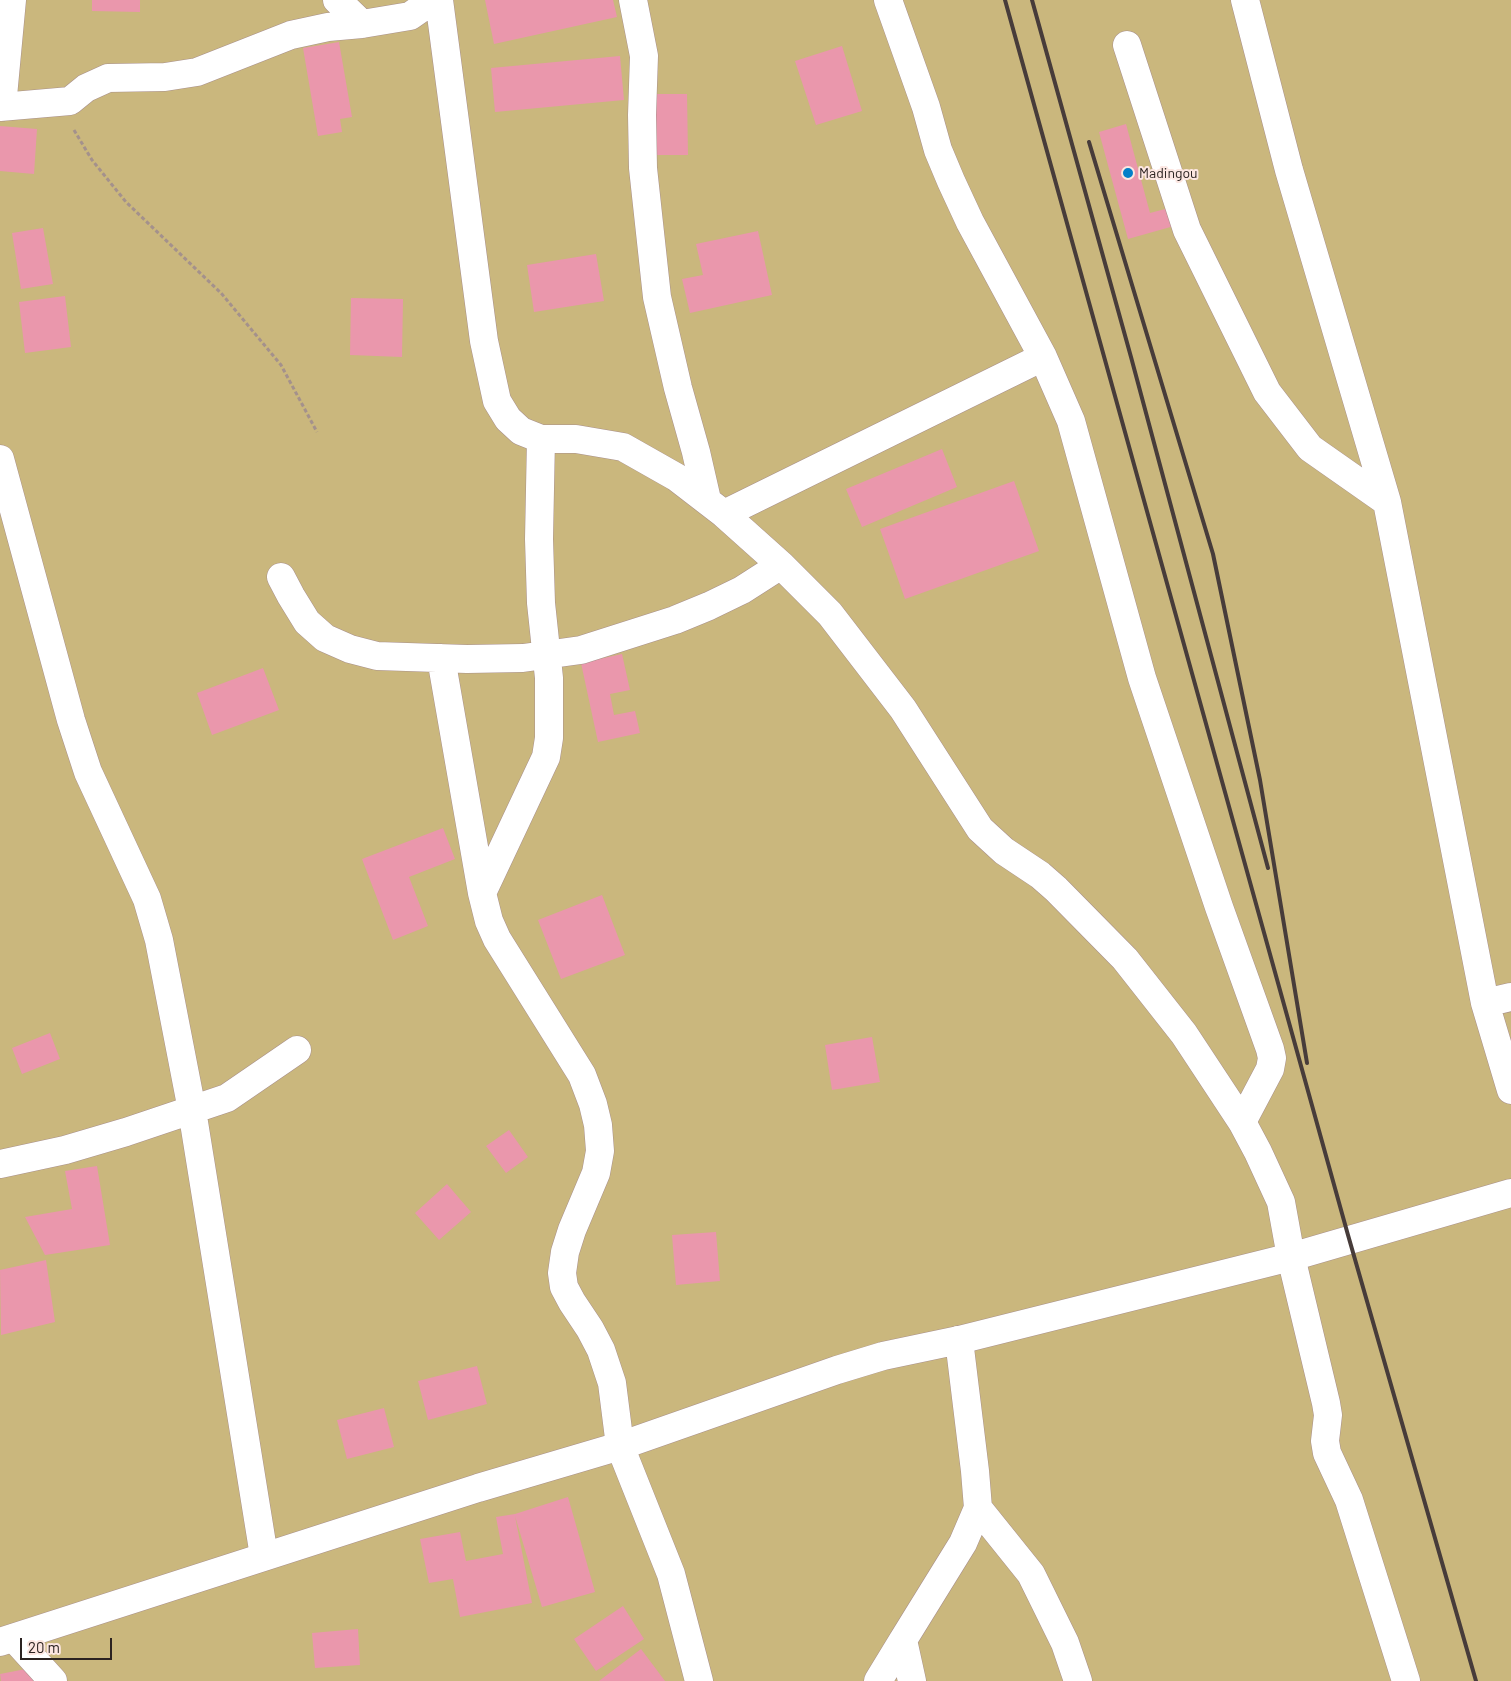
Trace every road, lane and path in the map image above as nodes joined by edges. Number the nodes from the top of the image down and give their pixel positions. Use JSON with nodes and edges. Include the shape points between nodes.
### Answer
{"nodes":[{"id":1,"x":12,"y":0,"type":"edge"},
{"id":2,"x":337,"y":0,"type":"edge"},
{"id":3,"x":433,"y":0,"type":"edge"},
{"id":4,"x":439,"y":0,"type":"edge"},
{"id":5,"x":633,"y":0,"type":"edge"},
{"id":6,"x":888,"y":0,"type":"edge"},
{"id":7,"x":1245,"y":0,"type":"edge"},
{"id":8,"x":362,"y":24,"type":"junction"},
{"id":9,"x":1127,"y":45,"type":"dead end"},
{"id":10,"x":70,"y":101,"type":"junction"},
{"id":11,"x":1,"y":107,"type":"edge"},
{"id":12,"x":1043,"y":357,"type":"junction"},
{"id":13,"x":317,"y":432,"type":"dead end"},
{"id":14,"x":542,"y":439,"type":"junction"},
{"id":15,"x":0,"y":460,"type":"edge"},
{"id":16,"x":1387,"y":502,"type":"junction"},
{"id":17,"x":716,"y":507,"type":"junction"},
{"id":18,"x":781,"y":565,"type":"junction"},
{"id":19,"x":282,"y":577,"type":"dead end"},
{"id":20,"x":547,"y":654,"type":"junction"},
{"id":21,"x":441,"y":658,"type":"junction"},
{"id":22,"x":482,"y":893,"type":"junction"},
{"id":23,"x":1498,"y":1000,"type":"edge"},
{"id":24,"x":297,"y":1050,"type":"dead end"},
{"id":25,"x":1511,"y":1090,"type":"edge"},
{"id":26,"x":192,"y":1110,"type":"junction"},
{"id":27,"x":1242,"y":1122,"type":"junction"},
{"id":28,"x":0,"y":1164,"type":"edge"},
{"id":29,"x":1511,"y":1193,"type":"edge"},
{"id":30,"x":1291,"y":1257,"type":"junction"},
{"id":31,"x":959,"y":1340,"type":"junction"},
{"id":32,"x":620,"y":1446,"type":"junction"},
{"id":33,"x":978,"y":1508,"type":"junction"},
{"id":34,"x":264,"y":1556,"type":"junction"},
{"id":35,"x":7,"y":1640,"type":"edge"},
{"id":36,"x":903,"y":1640,"type":"junction"},
{"id":37,"x":53,"y":1681,"type":"edge"},
{"id":38,"x":699,"y":1681,"type":"edge"},
{"id":39,"x":878,"y":1681,"type":"edge"},
{"id":40,"x":912,"y":1681,"type":"edge"},
{"id":41,"x":1078,"y":1681,"type":"edge"},
{"id":42,"x":1406,"y":1681,"type":"edge"}],
"edges":[{"from":1,"to":11,"type":"street"},
{"from":2,"to":8,"type":"street"},
{"from":3,"to":8,"type":"street","via":[[410,16]]},
{"from":4,"to":14,"type":"street","via":[[484,341],[497,401],[508,419],[521,431]]},
{"from":5,"to":17,"type":"street","via":[[644,56],[643,168],[657,297],[678,388]]},
{"from":6,"to":12,"type":"street","via":[[951,181]]},
{"from":7,"to":16,"type":"street","via":[[1289,170]]},
{"from":8,"to":10,"type":"street","via":[[328,27],[291,36],[197,72],[164,77],[108,78],[86,88]]},
{"from":9,"to":16,"type":"street","via":[[1187,230],[1267,392],[1310,448]]},
{"from":10,"to":11,"type":"street"},
{"from":10,"to":13,"type":"path","via":[[69,122],[92,160],[126,202],[221,293],[281,365]]},
{"from":12,"to":17,"type":"street"},
{"from":12,"to":27,"type":"street","via":[[1071,421],[1142,678],[1270,1049],[1270,1068]]},
{"from":14,"to":17,"type":"street","via":[[576,439],[622,447],[676,477]]},
{"from":14,"to":20,"type":"street","via":[[539,539]]},
{"from":15,"to":26,"type":"street","via":[[88,772],[147,899],[159,940]]},
{"from":16,"to":23,"type":"street"},
{"from":17,"to":18,"type":"street"},
{"from":18,"to":20,"type":"street","via":[[742,590],[675,620],[581,650]]},
{"from":18,"to":27,"type":"street","via":[[830,614],[903,709],[980,829],[1056,889],[1126,960],[1184,1034]]},
{"from":19,"to":21,"type":"street","via":[[307,622],[325,638],[378,656]]},
{"from":20,"to":21,"type":"street","via":[[523,658]]},
{"from":20,"to":22,"type":"street","via":[[549,738],[546,757]]},
{"from":21,"to":22,"type":"street"},
{"from":22,"to":32,"type":"street","via":[[497,939],[582,1074],[593,1104],[600,1151],[596,1173],[572,1230],[562,1274],[564,1287],[601,1350],[612,1383]]},
{"from":23,"to":25,"type":"street"},
{"from":24,"to":26,"type":"street","via":[[227,1098]]},
{"from":26,"to":28,"type":"street","via":[[65,1150]]},
{"from":26,"to":34,"type":"street"},
{"from":27,"to":30,"type":"street","via":[[1281,1202]]},
{"from":29,"to":30,"type":"street"},
{"from":30,"to":31,"type":"street"},
{"from":30,"to":42,"type":"street","via":[[1326,1403],[1327,1453],[1349,1500]]},
{"from":31,"to":32,"type":"street","via":[[837,1370]]},
{"from":31,"to":33,"type":"street"},
{"from":32,"to":34,"type":"street"},
{"from":32,"to":38,"type":"street","via":[[671,1574]]},
{"from":33,"to":36,"type":"street","via":[[964,1543]]},
{"from":33,"to":41,"type":"street","via":[[1031,1574],[1065,1643]]},
{"from":34,"to":35,"type":"street"},
{"from":35,"to":37,"type":"street"},
{"from":36,"to":39,"type":"street"},
{"from":36,"to":40,"type":"street"}]}
